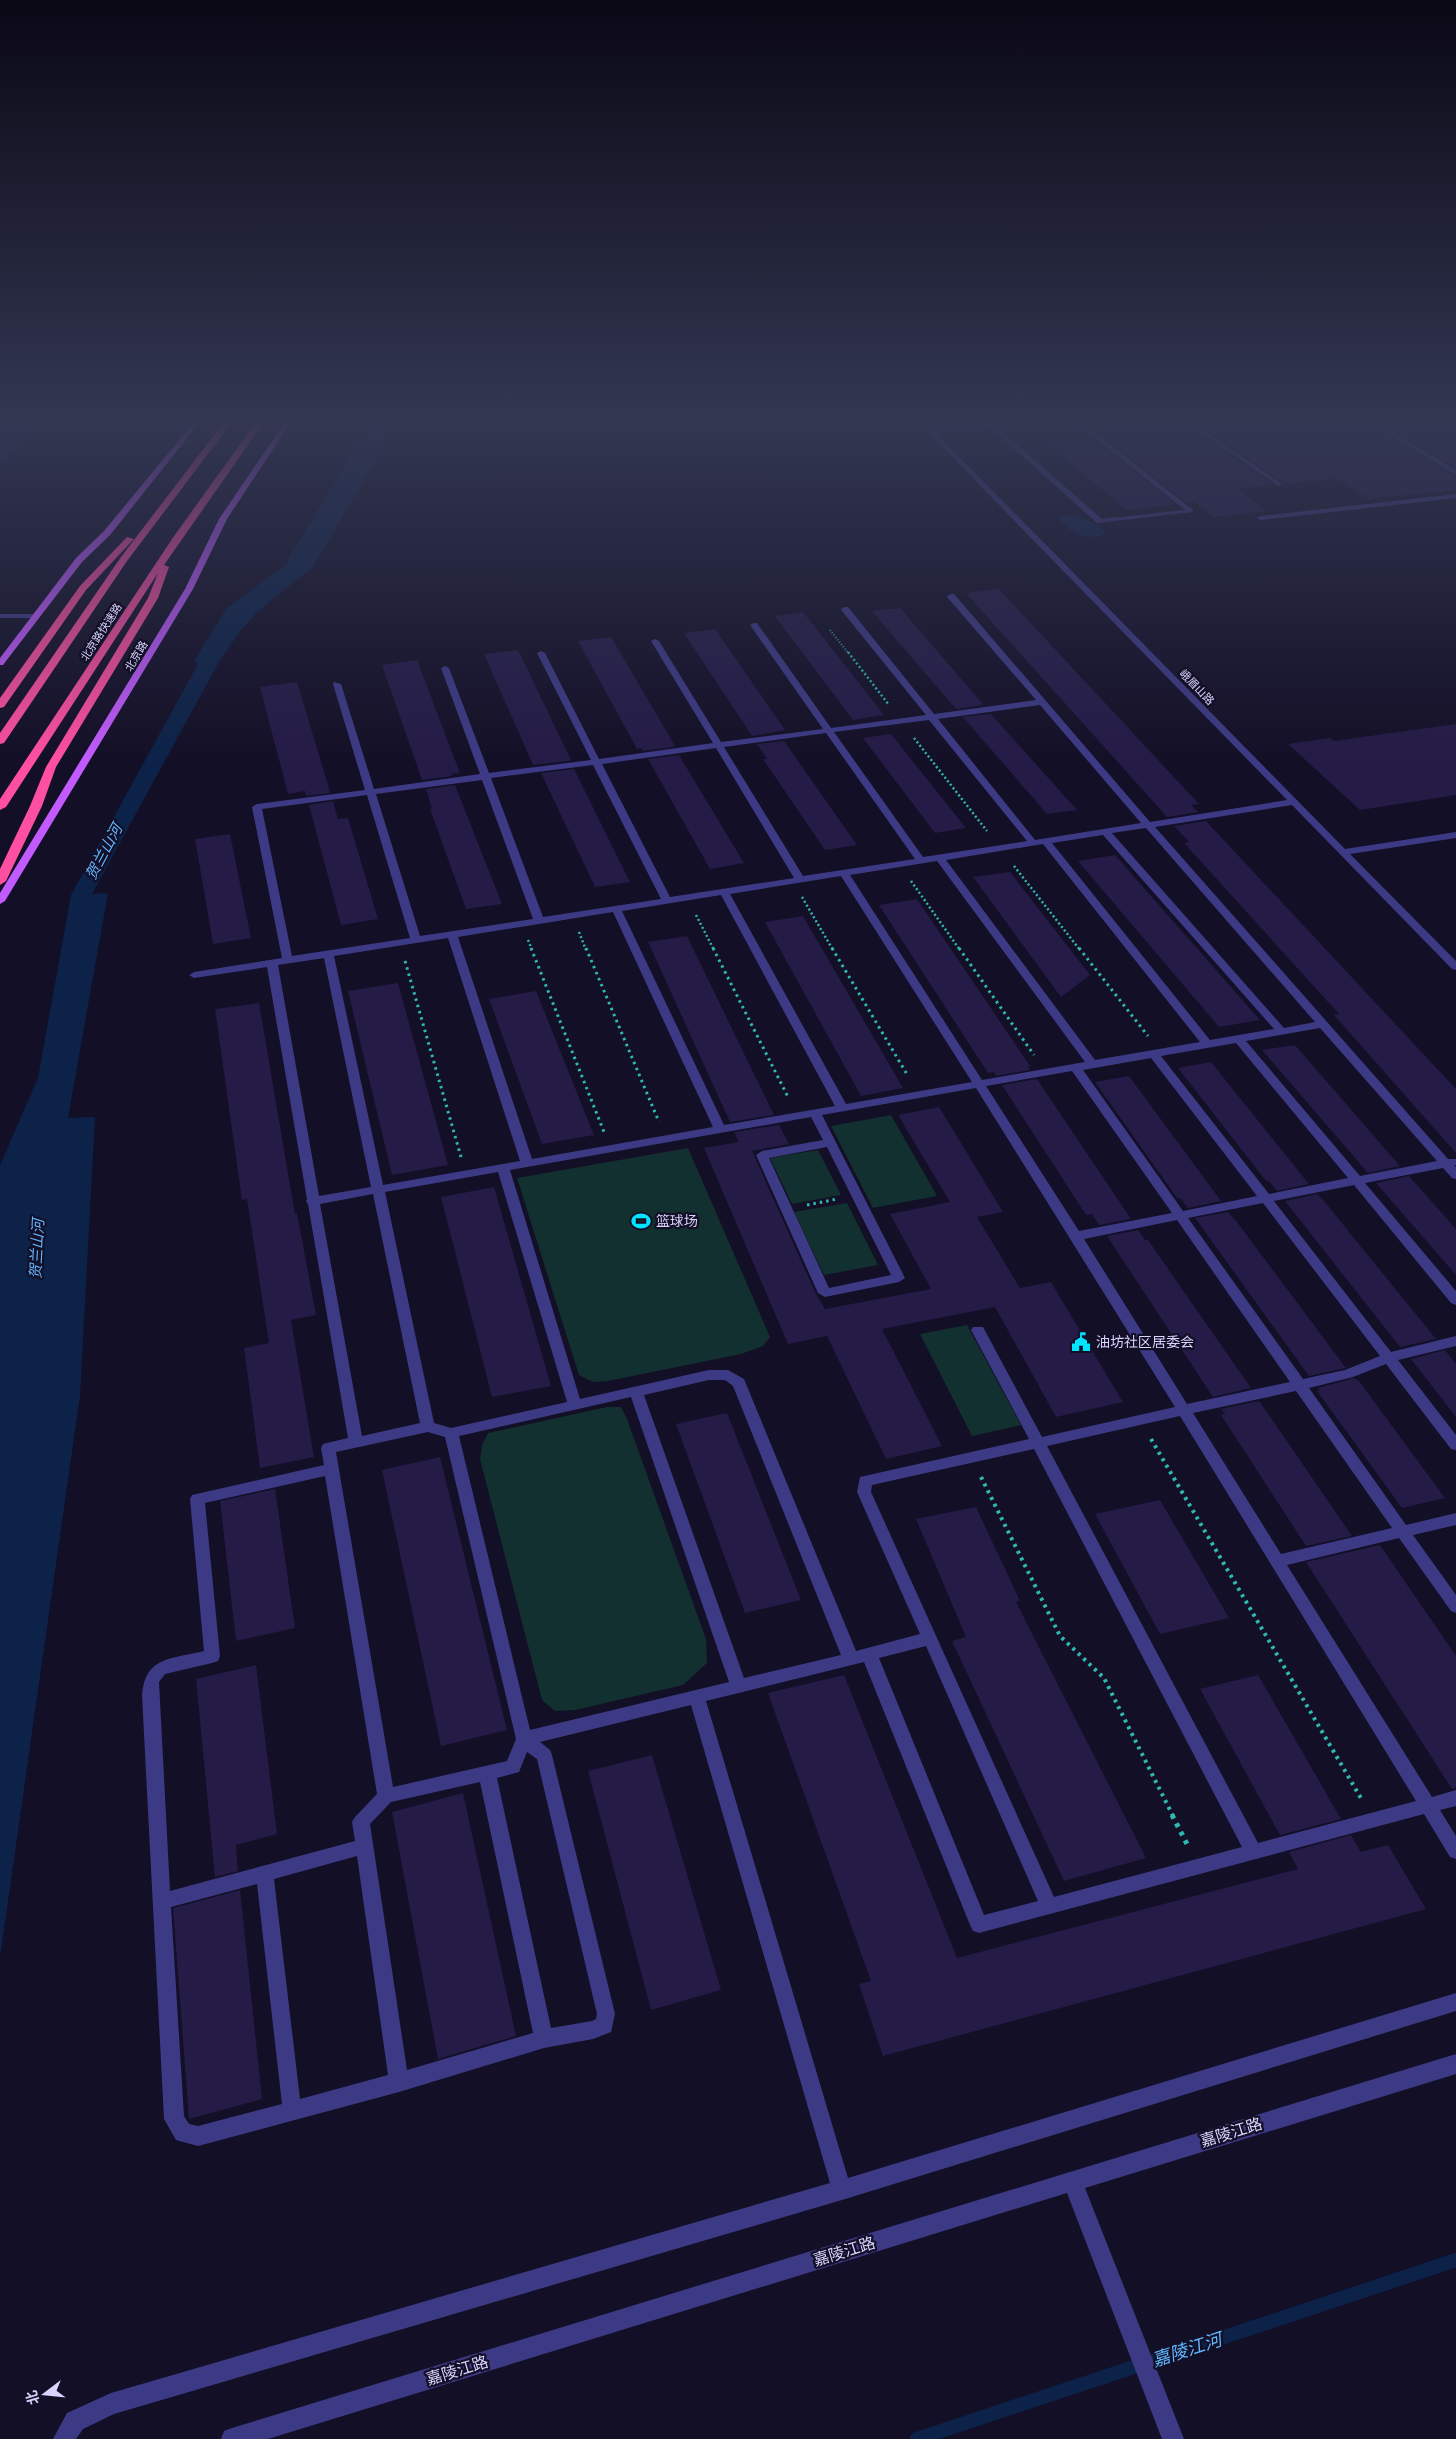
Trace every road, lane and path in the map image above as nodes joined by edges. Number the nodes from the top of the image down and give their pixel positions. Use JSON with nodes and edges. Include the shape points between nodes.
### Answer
{"nodes":[{"id":1,"x":103,"y":536,"type":"edge"},
{"id":2,"x":133,"y":536,"type":"edge"},
{"id":3,"x":142,"y":536,"type":"edge"},
{"id":4,"x":178,"y":536,"type":"edge"},
{"id":5,"x":215,"y":536,"type":"edge"},
{"id":6,"x":1033,"y":536,"type":"edge"},
{"id":7,"x":176,"y":539,"type":"junction"},
{"id":8,"x":951,"y":596,"type":"dead end"},
{"id":9,"x":845,"y":609,"type":"dead end"},
{"id":10,"x":0,"y":616,"type":"edge"},
{"id":11,"x":34,"y":616,"type":"junction"},
{"id":12,"x":754,"y":625,"type":"dead end"},
{"id":13,"x":655,"y":641,"type":"dead end"},
{"id":14,"x":541,"y":652,"type":"dead end"},
{"id":15,"x":0,"y":663,"type":"edge"},
{"id":16,"x":444,"y":668,"type":"dead end"},
{"id":17,"x":337,"y":684,"type":"dead end"},
{"id":18,"x":1042,"y":702,"type":"junction"},
{"id":19,"x":0,"y":705,"type":"edge"},
{"id":20,"x":932,"y":717,"type":"junction"},
{"id":21,"x":829,"y":731,"type":"junction"},
{"id":22,"x":0,"y":741,"type":"edge"},
{"id":23,"x":718,"y":746,"type":"junction"},
{"id":24,"x":596,"y":762,"type":"junction"},
{"id":25,"x":485,"y":777,"type":"junction"},
{"id":26,"x":370,"y":792,"type":"junction"},
{"id":27,"x":1294,"y":802,"type":"junction"},
{"id":28,"x":0,"y":807,"type":"edge"},
{"id":29,"x":1148,"y":825,"type":"junction"},
{"id":30,"x":1106,"y":832,"type":"junction"},
{"id":31,"x":1456,"y":835,"type":"edge"},
{"id":32,"x":1045,"y":841,"type":"junction"},
{"id":33,"x":1033,"y":843,"type":"junction"},
{"id":34,"x":1343,"y":852,"type":"junction"},
{"id":35,"x":940,"y":858,"type":"junction"},
{"id":36,"x":921,"y":861,"type":"junction"},
{"id":37,"x":899,"y":864,"type":"junction"},
{"id":38,"x":844,"y":873,"type":"junction"},
{"id":39,"x":796,"y":880,"type":"junction"},
{"id":40,"x":0,"y":881,"type":"edge"},
{"id":41,"x":724,"y":892,"type":"junction"},
{"id":42,"x":687,"y":897,"type":"junction"},
{"id":43,"x":667,"y":900,"type":"junction"},
{"id":44,"x":0,"y":901,"type":"edge"},
{"id":45,"x":616,"y":908,"type":"junction"},
{"id":46,"x":572,"y":916,"type":"junction"},
{"id":47,"x":539,"y":921,"type":"junction"},
{"id":48,"x":522,"y":923,"type":"junction"},
{"id":49,"x":452,"y":934,"type":"junction"},
{"id":50,"x":416,"y":940,"type":"junction"},
{"id":51,"x":400,"y":942,"type":"junction"},
{"id":52,"x":328,"y":954,"type":"junction"},
{"id":53,"x":288,"y":960,"type":"junction"},
{"id":54,"x":272,"y":962,"type":"junction"},
{"id":55,"x":1456,"y":967,"type":"edge"},
{"id":56,"x":194,"y":975,"type":"dead end"},
{"id":57,"x":1323,"y":1024,"type":"junction"},
{"id":58,"x":1281,"y":1031,"type":"junction"},
{"id":59,"x":1238,"y":1038,"type":"junction"},
{"id":60,"x":1207,"y":1044,"type":"junction"},
{"id":61,"x":1153,"y":1053,"type":"junction"},
{"id":62,"x":1092,"y":1064,"type":"junction"},
{"id":63,"x":1074,"y":1067,"type":"junction"},
{"id":64,"x":1046,"y":1072,"type":"junction"},
{"id":65,"x":979,"y":1084,"type":"junction"},
{"id":66,"x":919,"y":1094,"type":"junction"},
{"id":67,"x":842,"y":1108,"type":"junction"},
{"id":68,"x":815,"y":1112,"type":"junction"},
{"id":69,"x":797,"y":1116,"type":"junction"},
{"id":70,"x":720,"y":1129,"type":"junction"},
{"id":71,"x":666,"y":1139,"type":"junction"},
{"id":72,"x":830,"y":1142,"type":"junction"},
{"id":73,"x":610,"y":1149,"type":"junction"},
{"id":74,"x":1451,"y":1162,"type":"edge"},
{"id":75,"x":528,"y":1164,"type":"junction"},
{"id":76,"x":503,"y":1168,"type":"junction"},
{"id":77,"x":466,"y":1174,"type":"junction"},
{"id":78,"x":1456,"y":1175,"type":"edge"},
{"id":79,"x":1359,"y":1181,"type":"junction"},
{"id":80,"x":378,"y":1190,"type":"junction"},
{"id":81,"x":857,"y":1196,"type":"junction"},
{"id":82,"x":1267,"y":1199,"type":"junction"},
{"id":83,"x":312,"y":1201,"type":"junction"},
{"id":84,"x":786,"y":1209,"type":"junction"},
{"id":85,"x":1181,"y":1215,"type":"junction"},
{"id":86,"x":1076,"y":1236,"type":"junction"},
{"id":87,"x":1456,"y":1300,"type":"edge"},
{"id":88,"x":978,"y":1330,"type":"dead end"},
{"id":89,"x":1456,"y":1341,"type":"edge"},
{"id":90,"x":1389,"y":1358,"type":"junction"},
{"id":91,"x":1300,"y":1386,"type":"junction"},
{"id":92,"x":636,"y":1391,"type":"junction"},
{"id":93,"x":575,"y":1405,"type":"junction"},
{"id":94,"x":1185,"y":1412,"type":"junction"},
{"id":95,"x":1140,"y":1421,"type":"junction"},
{"id":96,"x":428,"y":1427,"type":"junction"},
{"id":97,"x":451,"y":1433,"type":"junction"},
{"id":98,"x":356,"y":1443,"type":"junction"},
{"id":99,"x":1037,"y":1443,"type":"junction"},
{"id":100,"x":1456,"y":1446,"type":"edge"},
{"id":101,"x":971,"y":1457,"type":"junction"},
{"id":102,"x":332,"y":1469,"type":"junction"},
{"id":103,"x":1456,"y":1519,"type":"edge"},
{"id":104,"x":1403,"y":1531,"type":"junction"},
{"id":105,"x":1277,"y":1561,"type":"junction"},
{"id":106,"x":1456,"y":1607,"type":"edge"},
{"id":107,"x":930,"y":1638,"type":"junction"},
{"id":108,"x":870,"y":1654,"type":"junction"},
{"id":109,"x":851,"y":1659,"type":"junction"},
{"id":110,"x":739,"y":1687,"type":"junction"},
{"id":111,"x":696,"y":1698,"type":"junction"},
{"id":112,"x":524,"y":1740,"type":"junction"},
{"id":113,"x":487,"y":1773,"type":"junction"},
{"id":114,"x":386,"y":1796,"type":"junction"},
{"id":115,"x":1456,"y":1798,"type":"edge"},
{"id":116,"x":1428,"y":1806,"type":"junction"},
{"id":117,"x":1374,"y":1820,"type":"junction"},
{"id":118,"x":365,"y":1846,"type":"junction"},
{"id":119,"x":1456,"y":1851,"type":"edge"},
{"id":120,"x":1254,"y":1852,"type":"junction"},
{"id":121,"x":1198,"y":1867,"type":"junction"},
{"id":122,"x":266,"y":1874,"type":"junction"},
{"id":123,"x":162,"y":1901,"type":"junction"},
{"id":124,"x":1049,"y":1906,"type":"junction"},
{"id":125,"x":1456,"y":2002,"type":"edge"},
{"id":126,"x":544,"y":2039,"type":"junction"},
{"id":127,"x":1456,"y":2064,"type":"edge"},
{"id":128,"x":399,"y":2082,"type":"junction"},
{"id":129,"x":292,"y":2110,"type":"junction"},
{"id":130,"x":1072,"y":2181,"type":"junction"},
{"id":131,"x":842,"y":2190,"type":"junction"},
{"id":132,"x":64,"y":2439,"type":"edge"},
{"id":133,"x":232,"y":2439,"type":"edge"},
{"id":134,"x":1173,"y":2439,"type":"edge"}],
"edges":[{"from":1,"to":11,"type":"main road","via":[[79,560]]},
{"from":2,"to":19,"type":"highway","via":[[83,588]]},
{"from":3,"to":22,"type":"highway","name":"北京路快速路"},
{"from":4,"to":7,"type":"highway","name":"北京路快速路"},
{"from":5,"to":44,"type":"main road","name":"北京路","via":[[189,590]]},
{"from":6,"to":27,"type":"street","name":"峨眉山路"},
{"from":7,"to":28,"type":"highway","name":"北京路快速路"},
{"from":7,"to":40,"type":"highway","via":[[153,598],[51,767]]},
{"from":8,"to":18,"type":"street"},
{"from":9,"to":20,"type":"street"},
{"from":10,"to":11,"type":"street"},
{"from":11,"to":15,"type":"main road"},
{"from":12,"to":21,"type":"street"},
{"from":13,"to":23,"type":"street"},
{"from":14,"to":24,"type":"street"},
{"from":16,"to":25,"type":"street"},
{"from":17,"to":26,"type":"street"},
{"from":18,"to":20,"type":"street"},
{"from":18,"to":29,"type":"street"},
{"from":20,"to":21,"type":"street"},
{"from":20,"to":33,"type":"street"},
{"from":21,"to":23,"type":"street"},
{"from":21,"to":36,"type":"street"},
{"from":23,"to":24,"type":"street"},
{"from":23,"to":39,"type":"street"},
{"from":24,"to":25,"type":"street"},
{"from":24,"to":43,"type":"street"},
{"from":25,"to":26,"type":"street"},
{"from":25,"to":47,"type":"street"},
{"from":26,"to":50,"type":"street"},
{"from":26,"to":53,"type":"street","via":[[258,807]]},
{"from":27,"to":29,"type":"street"},
{"from":27,"to":34,"type":"street","name":"峨眉山路"},
{"from":29,"to":30,"type":"street"},
{"from":29,"to":57,"type":"street"},
{"from":30,"to":32,"type":"street"},
{"from":30,"to":58,"type":"street"},
{"from":31,"to":34,"type":"street"},
{"from":32,"to":33,"type":"street"},
{"from":32,"to":60,"type":"street"},
{"from":33,"to":35,"type":"street"},
{"from":34,"to":55,"type":"street","name":"峨眉山路"},
{"from":35,"to":36,"type":"street"},
{"from":35,"to":62,"type":"street"},
{"from":36,"to":37,"type":"street"},
{"from":37,"to":38,"type":"street"},
{"from":37,"to":64,"type":"path"},
{"from":38,"to":39,"type":"street"},
{"from":38,"to":65,"type":"street"},
{"from":39,"to":41,"type":"street"},
{"from":39,"to":66,"type":"path"},
{"from":41,"to":42,"type":"street"},
{"from":41,"to":67,"type":"street"},
{"from":42,"to":43,"type":"street"},
{"from":42,"to":69,"type":"path"},
{"from":43,"to":45,"type":"street"},
{"from":45,"to":46,"type":"street"},
{"from":45,"to":70,"type":"street"},
{"from":46,"to":47,"type":"street"},
{"from":46,"to":71,"type":"path"},
{"from":47,"to":48,"type":"street"},
{"from":48,"to":49,"type":"street"},
{"from":48,"to":73,"type":"path"},
{"from":49,"to":50,"type":"street"},
{"from":49,"to":75,"type":"street"},
{"from":50,"to":51,"type":"street"},
{"from":51,"to":52,"type":"street"},
{"from":51,"to":77,"type":"path"},
{"from":52,"to":53,"type":"street"},
{"from":52,"to":80,"type":"street"},
{"from":53,"to":54,"type":"street"},
{"from":54,"to":56,"type":"street"},
{"from":54,"to":83,"type":"street"},
{"from":57,"to":58,"type":"street"},
{"from":57,"to":74,"type":"street"},
{"from":58,"to":59,"type":"street"},
{"from":59,"to":60,"type":"street"},
{"from":59,"to":79,"type":"street"},
{"from":60,"to":61,"type":"street"},
{"from":61,"to":62,"type":"street"},
{"from":61,"to":82,"type":"street"},
{"from":62,"to":63,"type":"street"},
{"from":63,"to":64,"type":"street"},
{"from":63,"to":85,"type":"street"},
{"from":64,"to":65,"type":"street"},
{"from":65,"to":66,"type":"street"},
{"from":65,"to":86,"type":"street"},
{"from":66,"to":67,"type":"street"},
{"from":67,"to":68,"type":"street"},
{"from":68,"to":69,"type":"street"},
{"from":68,"to":72,"type":"street"},
{"from":69,"to":70,"type":"street"},
{"from":70,"to":71,"type":"street"},
{"from":71,"to":73,"type":"street"},
{"from":72,"to":81,"type":"street"},
{"from":72,"to":84,"type":"street","via":[[762,1155]]},
{"from":73,"to":75,"type":"street"},
{"from":74,"to":78,"type":"street"},
{"from":74,"to":79,"type":"street"},
{"from":75,"to":76,"type":"street"},
{"from":76,"to":77,"type":"street"},
{"from":76,"to":93,"type":"street"},
{"from":77,"to":80,"type":"street"},
{"from":79,"to":82,"type":"street"},
{"from":79,"to":87,"type":"street"},
{"from":80,"to":83,"type":"street"},
{"from":80,"to":96,"type":"street"},
{"from":81,"to":84,"type":"path"},
{"from":81,"to":84,"type":"street","via":[[899,1278],[825,1292]]},
{"from":82,"to":85,"type":"street"},
{"from":82,"to":90,"type":"street"},
{"from":83,"to":98,"type":"street"},
{"from":85,"to":86,"type":"street"},
{"from":85,"to":91,"type":"street"},
{"from":86,"to":94,"type":"street"},
{"from":88,"to":99,"type":"street"},
{"from":89,"to":90,"type":"street"},
{"from":90,"to":91,"type":"street","via":[[1348,1374]]},
{"from":90,"to":100,"type":"street"},
{"from":91,"to":94,"type":"street"},
{"from":91,"to":104,"type":"street"},
{"from":92,"to":93,"type":"street"},
{"from":92,"to":109,"type":"street","via":[[709,1375],[728,1376],[739,1383]]},
{"from":92,"to":110,"type":"street"},
{"from":93,"to":97,"type":"street"},
{"from":94,"to":95,"type":"street"},
{"from":94,"to":105,"type":"street"},
{"from":95,"to":99,"type":"street"},
{"from":95,"to":117,"type":"path"},
{"from":96,"to":97,"type":"street"},
{"from":96,"to":98,"type":"street"},
{"from":97,"to":112,"type":"street"},
{"from":98,"to":102,"type":"street","via":[[328,1448]]},
{"from":99,"to":101,"type":"street"},
{"from":99,"to":120,"type":"street"},
{"from":101,"to":107,"type":"street","via":[[865,1481],[864,1492]]},
{"from":101,"to":121,"type":"path","via":[[1060,1636],[1104,1678]]},
{"from":102,"to":114,"type":"street"},
{"from":102,"to":123,"type":"street","via":[[197,1498],[212,1656],[160,1669],[151,1680]]},
{"from":103,"to":104,"type":"street"},
{"from":104,"to":105,"type":"street"},
{"from":104,"to":106,"type":"street"},
{"from":105,"to":116,"type":"street"},
{"from":107,"to":108,"type":"street"},
{"from":107,"to":124,"type":"street"},
{"from":108,"to":109,"type":"street"},
{"from":108,"to":124,"type":"street","via":[[979,1925]]},
{"from":109,"to":110,"type":"street"},
{"from":110,"to":111,"type":"street"},
{"from":111,"to":112,"type":"street"},
{"from":111,"to":131,"type":"street"},
{"from":112,"to":113,"type":"street","via":[[513,1767]]},
{"from":112,"to":126,"type":"street","via":[[544,1755],[606,2014],[604,2025],[593,2030]]},
{"from":113,"to":114,"type":"street"},
{"from":113,"to":126,"type":"street"},
{"from":114,"to":118,"type":"street","via":[[362,1822]]},
{"from":115,"to":116,"type":"street"},
{"from":116,"to":117,"type":"street"},
{"from":116,"to":119,"type":"street"},
{"from":117,"to":120,"type":"street"},
{"from":118,"to":122,"type":"street"},
{"from":118,"to":128,"type":"street"},
{"from":120,"to":121,"type":"street"},
{"from":121,"to":124,"type":"street"},
{"from":122,"to":123,"type":"street"},
{"from":122,"to":129,"type":"street"},
{"from":123,"to":129,"type":"street","via":[[174,2119],[183,2134],[198,2136]]},
{"from":125,"to":131,"type":"street"},
{"from":126,"to":128,"type":"street"},
{"from":127,"to":130,"type":"street","name":"嘉陵江路"},
{"from":128,"to":129,"type":"street"},
{"from":130,"to":133,"type":"street","name":"嘉陵江路"},
{"from":130,"to":134,"type":"street"},
{"from":131,"to":132,"type":"street","via":[[111,2404],[75,2421]]}]}
